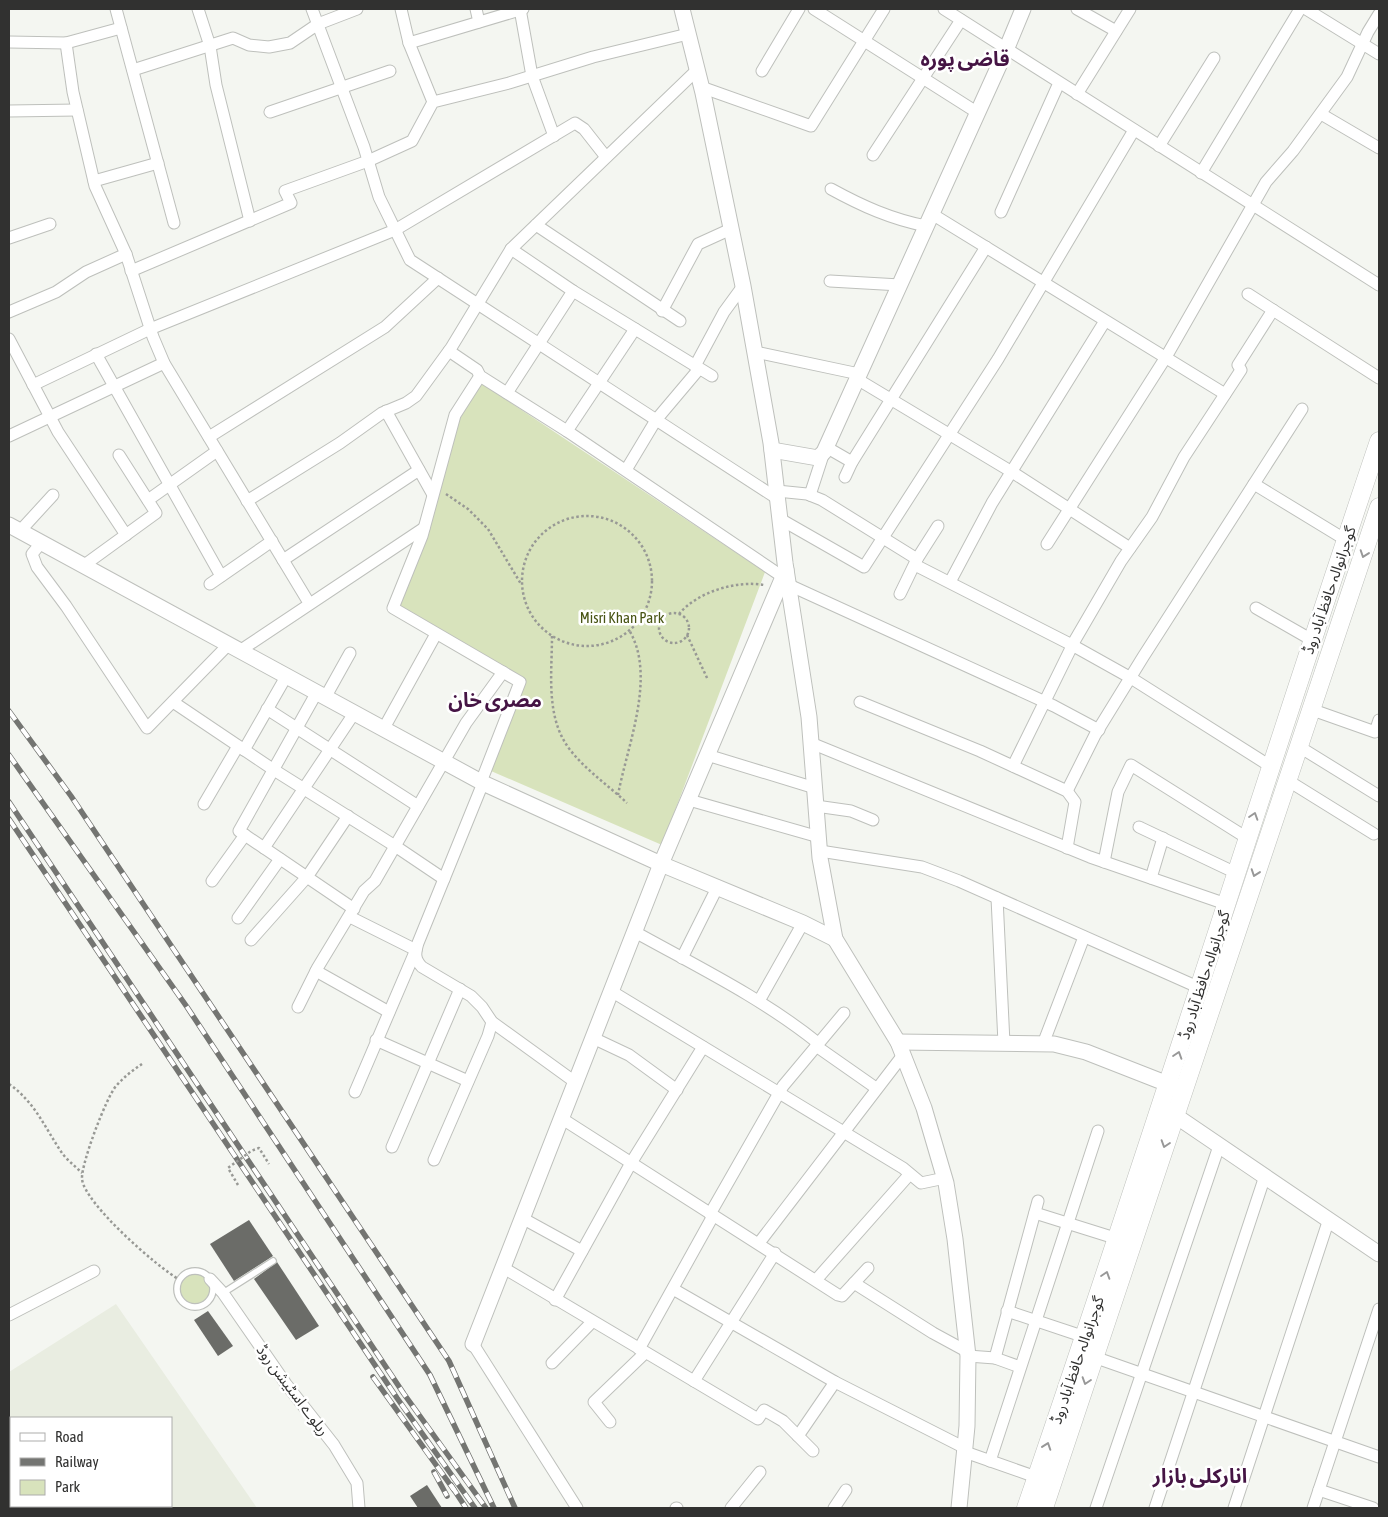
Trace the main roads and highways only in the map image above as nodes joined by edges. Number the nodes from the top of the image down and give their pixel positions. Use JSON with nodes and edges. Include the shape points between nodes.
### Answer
{"nodes":[{"id":1,"x":1379,"y":441,"type":"edge"},
{"id":2,"x":1379,"y":508,"type":"edge"},
{"id":3,"x":1176,"y":1088,"type":"junction"},
{"id":4,"x":1168,"y":1110,"type":"junction"},
{"id":5,"x":1026,"y":1508,"type":"edge"},
{"id":6,"x":1044,"y":1508,"type":"edge"}],
"edges":[{"from":3,"to":1,"type":"main road","name":"گوجرانوالہ حافظ آباد روڈ","one_way":true,"via":[[1200,988],[1226,904]]},
{"from":2,"to":3,"type":"main road","name":"گوجرانوالہ حافظ آباد روڈ","one_way":true},
{"from":3,"to":4,"type":"main road","name":"گوجرانوالہ حافظ آباد روڈ"},
{"from":5,"to":4,"type":"main road","name":"گوجرانوالہ حافظ آباد روڈ","one_way":true,"via":[[1118,1239]]},
{"from":4,"to":6,"type":"main road","name":"گوجرانوالہ حافظ آباد روڈ","one_way":true,"via":[[1094,1356]]}]}
